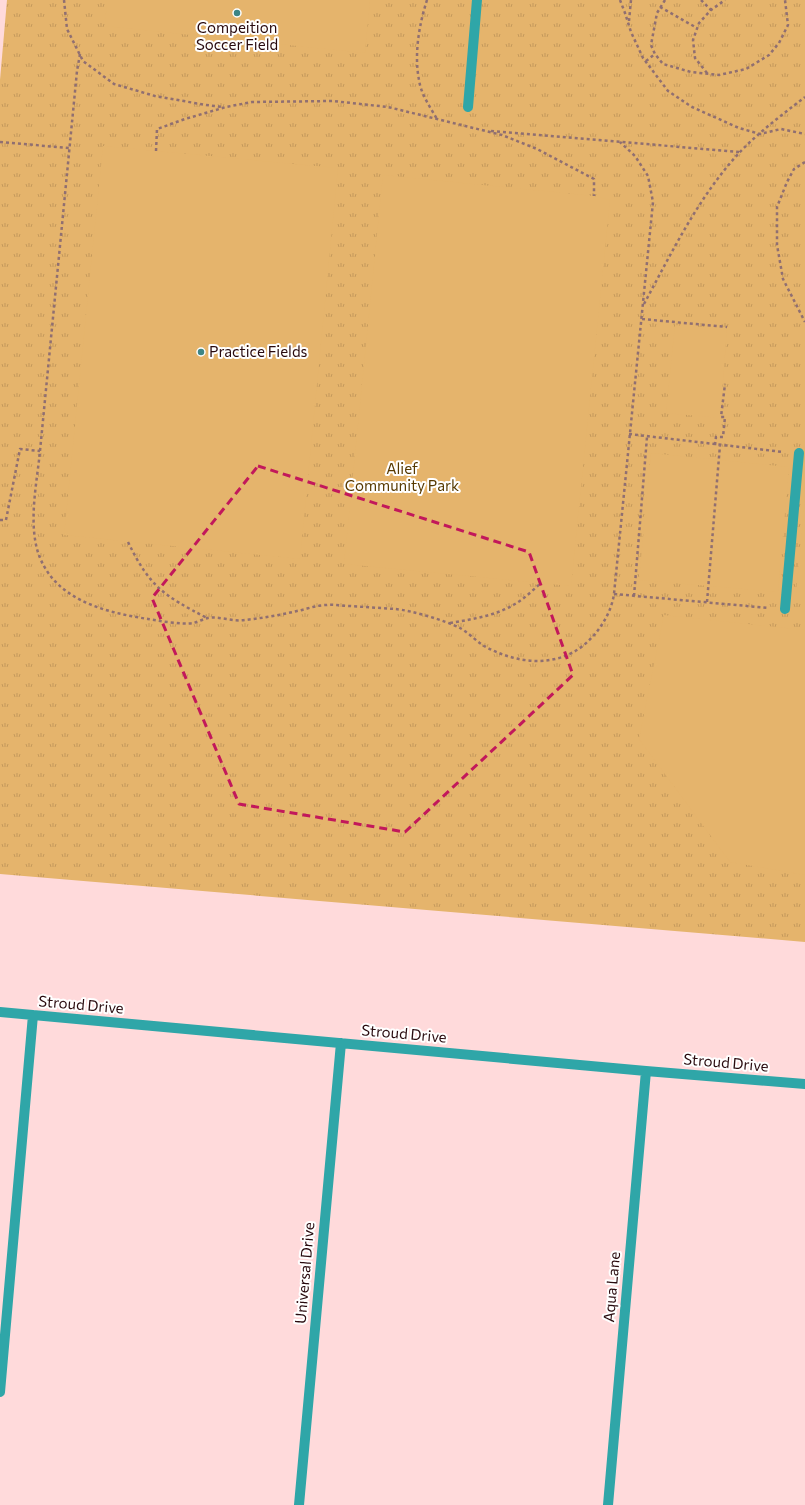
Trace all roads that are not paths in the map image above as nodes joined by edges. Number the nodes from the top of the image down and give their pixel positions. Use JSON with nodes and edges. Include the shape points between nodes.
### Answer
{"nodes":[{"id":1,"x":478,"y":0,"type":"edge"},
{"id":2,"x":468,"y":107,"type":"dead end"},
{"id":3,"x":799,"y":453,"type":"road end"},
{"id":4,"x":784,"y":609,"type":"road end"},
{"id":5,"x":0,"y":1012,"type":"edge"},
{"id":6,"x":33,"y":1015,"type":"junction"},
{"id":7,"x":341,"y":1043,"type":"junction"},
{"id":8,"x":646,"y":1071,"type":"junction"},
{"id":9,"x":805,"y":1084,"type":"edge"},
{"id":10,"x":4,"y":1311,"type":"edge"},
{"id":11,"x":0,"y":1392,"type":"edge"},
{"id":12,"x":299,"y":1505,"type":"edge"},
{"id":13,"x":608,"y":1505,"type":"edge"}],
"edges":[{"from":1,"to":2,"type":"street"},
{"from":3,"to":4,"type":"street"},
{"from":5,"to":6,"type":"street","name":"Stroud Drive"},
{"from":6,"to":7,"type":"street","name":"Stroud Drive"},
{"from":6,"to":10,"type":"street"},
{"from":7,"to":8,"type":"street","name":"Stroud Drive"},
{"from":7,"to":12,"type":"street","name":"Universal Drive"},
{"from":8,"to":9,"type":"street","name":"Stroud Drive"},
{"from":8,"to":13,"type":"street","name":"Aqua Lane"},
{"from":10,"to":11,"type":"street"}]}
